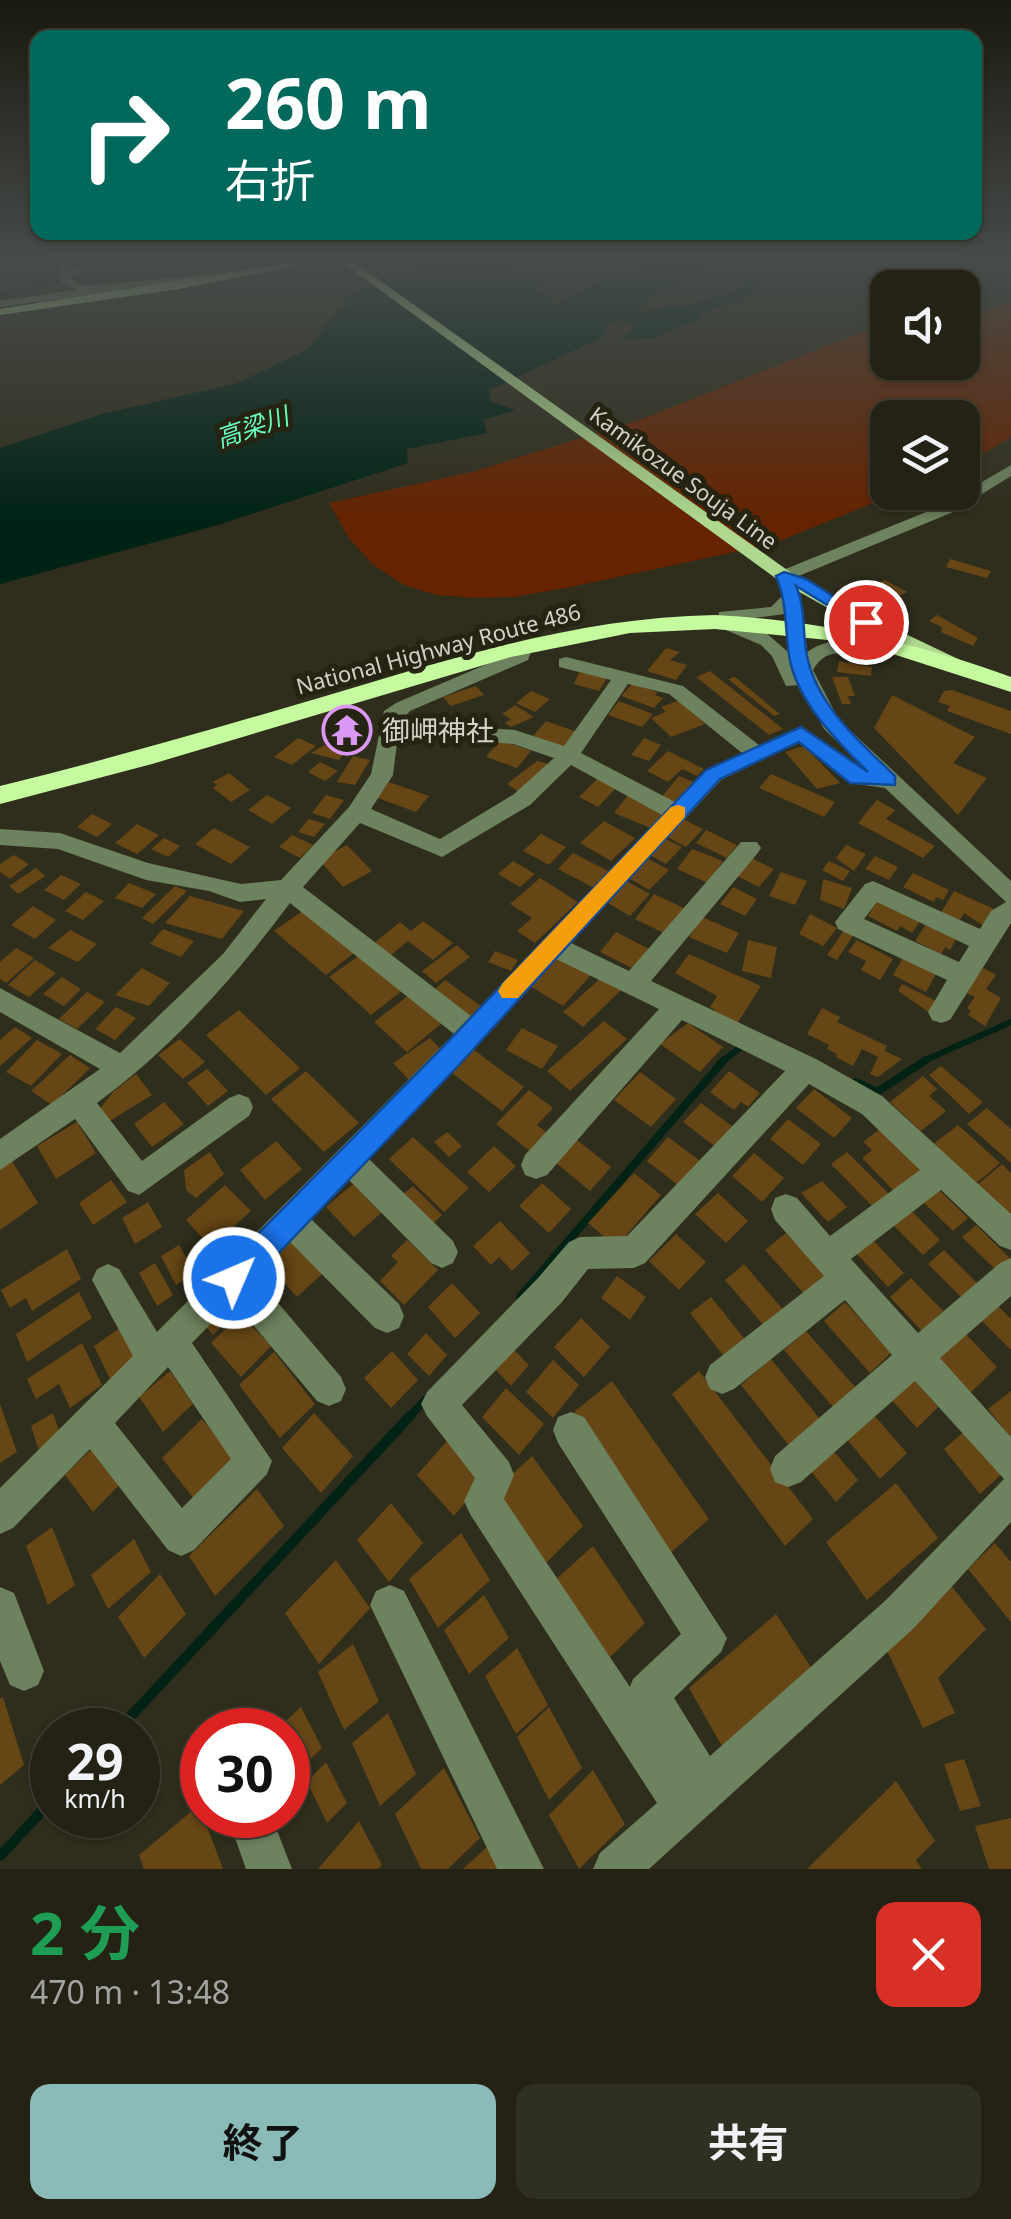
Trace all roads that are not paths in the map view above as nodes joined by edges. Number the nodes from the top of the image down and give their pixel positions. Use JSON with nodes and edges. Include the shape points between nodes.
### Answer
{"nodes":[{"id":1,"x":465,"y":347,"type":"edge"},
{"id":2,"x":1011,"y":470,"type":"edge"},
{"id":3,"x":784,"y":576,"type":"junction"},
{"id":4,"x":792,"y":596,"type":"junction"},
{"id":5,"x":714,"y":622,"type":"junction"},
{"id":6,"x":676,"y":624,"type":"junction"},
{"id":7,"x":795,"y":630,"type":"junction"},
{"id":8,"x":524,"y":647,"type":"junction"},
{"id":9,"x":894,"y":650,"type":"junction"},
{"id":10,"x":566,"y":663,"type":"dead end"},
{"id":11,"x":965,"y":667,"type":"junction"},
{"id":12,"x":802,"y":671,"type":"junction"},
{"id":13,"x":622,"y":677,"type":"junction"},
{"id":14,"x":1011,"y":686,"type":"edge"},
{"id":15,"x":818,"y":704,"type":"junction"},
{"id":16,"x":389,"y":728,"type":"junction"},
{"id":17,"x":755,"y":752,"type":"junction"},
{"id":18,"x":571,"y":756,"type":"junction"},
{"id":19,"x":888,"y":781,"type":"junction"},
{"id":20,"x":0,"y":795,"type":"edge"},
{"id":21,"x":357,"y":812,"type":"junction"},
{"id":22,"x":677,"y":813,"type":"junction"},
{"id":23,"x":0,"y":837,"type":"edge"},
{"id":24,"x":749,"y":848,"type":"dead end"},
{"id":25,"x":288,"y":888,"type":"junction"},
{"id":26,"x":1011,"y":895,"type":"edge"},
{"id":27,"x":1011,"y":910,"type":"edge"},
{"id":28,"x":985,"y":942,"type":"junction"},
{"id":29,"x":553,"y":946,"type":"junction"},
{"id":30,"x":964,"y":976,"type":"junction"},
{"id":31,"x":633,"y":984,"type":"junction"},
{"id":32,"x":0,"y":998,"type":"edge"},
{"id":33,"x":678,"y":1006,"type":"junction"},
{"id":34,"x":941,"y":1012,"type":"dead end"},
{"id":35,"x":471,"y":1032,"type":"junction"},
{"id":36,"x":122,"y":1068,"type":"junction"},
{"id":37,"x":806,"y":1068,"type":"junction"},
{"id":38,"x":78,"y":1100,"type":"junction"},
{"id":39,"x":238,"y":1107,"type":"dead end"},
{"id":40,"x":0,"y":1156,"type":"edge"},
{"id":41,"x":350,"y":1160,"type":"junction"},
{"id":42,"x":536,"y":1166,"type":"dead end"},
{"id":43,"x":944,"y":1170,"type":"junction"},
{"id":44,"x":786,"y":1209,"type":"dead end"},
{"id":45,"x":291,"y":1221,"type":"junction"},
{"id":46,"x":1011,"y":1235,"type":"edge"},
{"id":47,"x":442,"y":1252,"type":"dead end"},
{"id":48,"x":837,"y":1268,"type":"junction"},
{"id":49,"x":1011,"y":1274,"type":"edge"},
{"id":50,"x":234,"y":1278,"type":"junction"},
{"id":51,"x":108,"y":1280,"type":"dead end"},
{"id":52,"x":386,"y":1316,"type":"dead end"},
{"id":53,"x":163,"y":1352,"type":"junction"},
{"id":54,"x":916,"y":1356,"type":"junction"},
{"id":55,"x":722,"y":1377,"type":"dead end"},
{"id":56,"x":329,"y":1389,"type":"dead end"},
{"id":57,"x":92,"y":1422,"type":"junction"},
{"id":58,"x":571,"y":1430,"type":"dead end"},
{"id":59,"x":1011,"y":1464,"type":"edge"},
{"id":60,"x":788,"y":1469,"type":"dead end"},
{"id":61,"x":1011,"y":1496,"type":"edge"},
{"id":62,"x":0,"y":1515,"type":"edge"},
{"id":63,"x":390,"y":1605,"type":"dead end"},
{"id":64,"x":0,"y":1607,"type":"edge"},
{"id":65,"x":24,"y":1671,"type":"dead end"},
{"id":66,"x":695,"y":1798,"type":"junction"},
{"id":67,"x":258,"y":1838,"type":"edge"},
{"id":68,"x":270,"y":1869,"type":"edge"},
{"id":69,"x":521,"y":1869,"type":"edge"},
{"id":70,"x":616,"y":1869,"type":"edge"}],
"edges":[{"from":1,"to":3,"type":"main road","name":"Kamikozue Souja Line"},
{"from":2,"to":3,"type":"street","via":[[947,509]]},
{"from":3,"to":4,"type":"street"},
{"from":3,"to":11,"type":"main road","name":"Kamikozue Souja Line"},
{"from":4,"to":6,"type":"street","via":[[766,615],[694,617]]},
{"from":4,"to":7,"type":"street"},
{"from":5,"to":6,"type":"highway","name":"National Highway Route 486"},
{"from":5,"to":7,"type":"highway","name":"National Highway Route 486"},
{"from":5,"to":15,"type":"street","via":[[768,639],[794,686]]},
{"from":6,"to":8,"type":"highway","name":"National Highway Route 486"},
{"from":7,"to":9,"type":"highway","name":"National Highway Route 486"},
{"from":7,"to":12,"type":"street"},
{"from":8,"to":16,"type":"street","via":[[521,656],[403,706]]},
{"from":8,"to":20,"type":"highway","name":"National Highway Route 486"},
{"from":9,"to":11,"type":"highway","name":"National Highway Route 486"},
{"from":9,"to":12,"type":"street","via":[[832,645],[815,652]]},
{"from":10,"to":13,"type":"street"},
{"from":11,"to":14,"type":"highway","name":"National Highway Route 486"},
{"from":12,"to":15,"type":"street"},
{"from":13,"to":17,"type":"street","via":[[676,690]]},
{"from":13,"to":18,"type":"street"},
{"from":15,"to":19,"type":"street"},
{"from":16,"to":18,"type":"street","via":[[514,737]]},
{"from":16,"to":21,"type":"street","via":[[382,775]]},
{"from":17,"to":19,"type":"street","via":[[801,734],[857,778]]},
{"from":17,"to":22,"type":"street","via":[[713,775]]},
{"from":18,"to":21,"type":"street","via":[[505,812],[442,848]]},
{"from":18,"to":22,"type":"street"},
{"from":19,"to":26,"type":"street"},
{"from":21,"to":25,"type":"street"},
{"from":22,"to":29,"type":"street"},
{"from":23,"to":25,"type":"street","via":[[60,841],[240,893]]},
{"from":24,"to":31,"type":"street"},
{"from":25,"to":35,"type":"street"},
{"from":25,"to":36,"type":"street","via":[[232,961]]},
{"from":27,"to":28,"type":"street"},
{"from":28,"to":30,"type":"street"},
{"from":28,"to":30,"type":"street","via":[[872,890],[848,922]]},
{"from":29,"to":31,"type":"street"},
{"from":29,"to":35,"type":"street"},
{"from":30,"to":34,"type":"street"},
{"from":31,"to":33,"type":"street"},
{"from":32,"to":36,"type":"street"},
{"from":33,"to":37,"type":"street"},
{"from":33,"to":42,"type":"street"},
{"from":35,"to":41,"type":"street"},
{"from":36,"to":38,"type":"street"},
{"from":37,"to":43,"type":"street","via":[[872,1105]]},
{"from":37,"to":66,"type":"street","via":[[634,1252],[580,1253],[440,1404],[496,1475],[483,1501]]},
{"from":38,"to":39,"type":"street","via":[[138,1180]]},
{"from":38,"to":40,"type":"street"},
{"from":41,"to":45,"type":"street"},
{"from":41,"to":47,"type":"street"},
{"from":43,"to":46,"type":"street"},
{"from":43,"to":48,"type":"street"},
{"from":44,"to":48,"type":"street"},
{"from":45,"to":50,"type":"street"},
{"from":45,"to":52,"type":"street"},
{"from":48,"to":54,"type":"street"},
{"from":48,"to":55,"type":"street"},
{"from":49,"to":54,"type":"street"},
{"from":50,"to":53,"type":"street"},
{"from":50,"to":56,"type":"street"},
{"from":51,"to":53,"type":"street"},
{"from":53,"to":57,"type":"street"},
{"from":53,"to":57,"type":"street","via":[[254,1461],[181,1537]]},
{"from":54,"to":59,"type":"street"},
{"from":54,"to":60,"type":"street"},
{"from":57,"to":62,"type":"street"},
{"from":58,"to":66,"type":"street","via":[[707,1638],[648,1694]]},
{"from":61,"to":66,"type":"street","via":[[900,1614]]},
{"from":63,"to":69,"type":"street"},
{"from":64,"to":65,"type":"street"},
{"from":66,"to":70,"type":"street"},
{"from":67,"to":68,"type":"street"}]}
